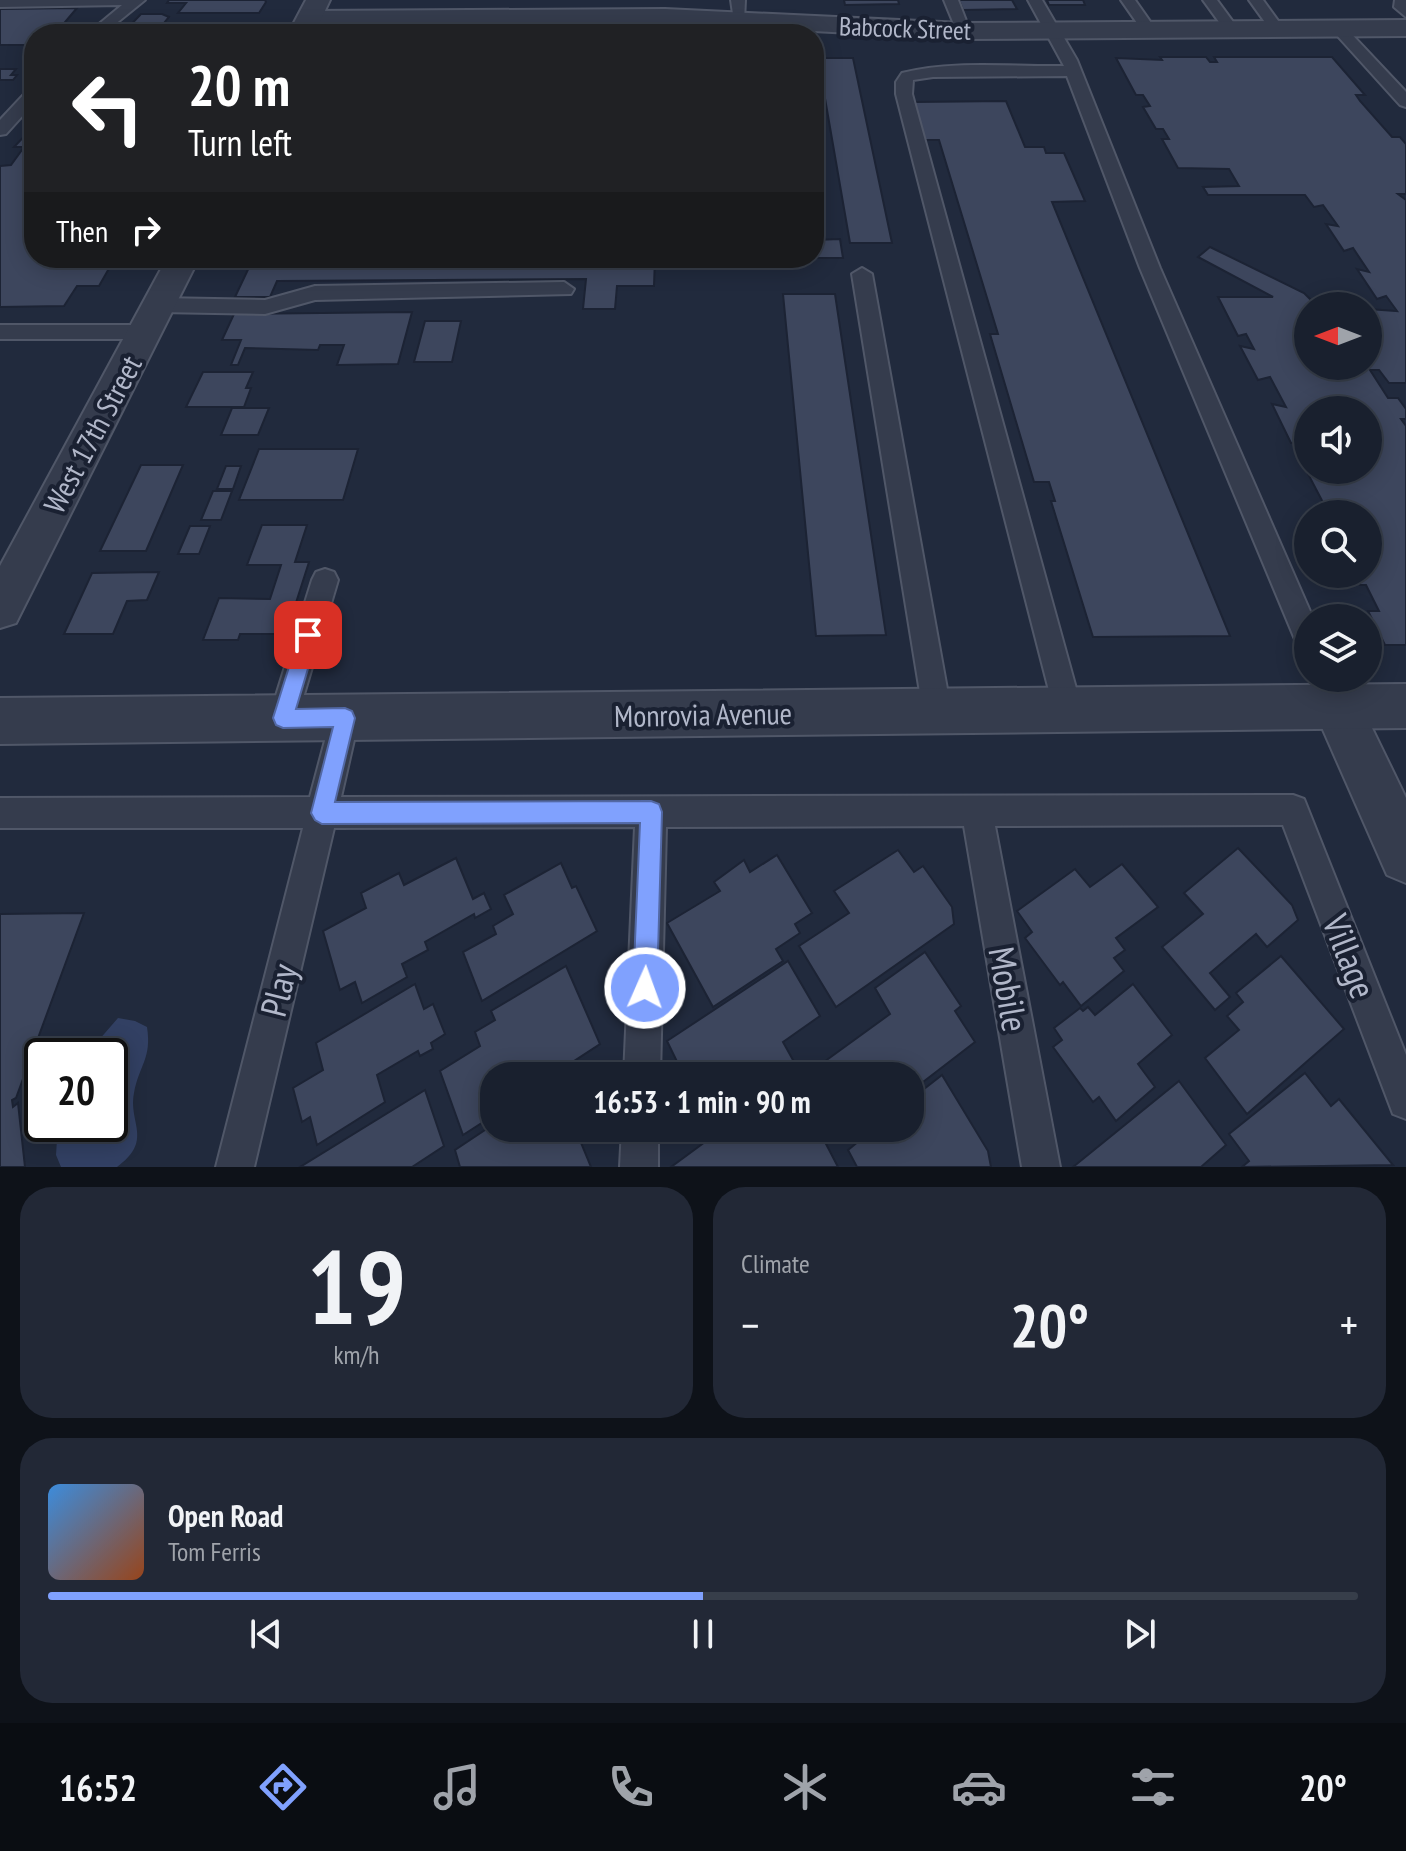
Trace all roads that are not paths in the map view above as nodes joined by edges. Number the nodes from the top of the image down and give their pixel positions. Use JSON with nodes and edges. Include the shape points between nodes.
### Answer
{"nodes":[{"id":1,"x":138,"y":0,"type":"edge"},
{"id":2,"x":951,"y":0,"type":"edge"},
{"id":3,"x":1035,"y":0,"type":"edge"},
{"id":4,"x":1128,"y":0,"type":"edge"},
{"id":5,"x":1210,"y":0,"type":"edge"},
{"id":6,"x":1256,"y":0,"type":"edge"},
{"id":7,"x":1402,"y":0,"type":"edge"},
{"id":8,"x":0,"y":3,"type":"edge"},
{"id":9,"x":739,"y":9,"type":"edge"},
{"id":10,"x":1406,"y":13,"type":"edge"},
{"id":11,"x":309,"y":17,"type":"edge"},
{"id":12,"x":107,"y":24,"type":"edge"},
{"id":13,"x":449,"y":24,"type":"edge"},
{"id":14,"x":565,"y":24,"type":"edge"},
{"id":15,"x":1406,"y":28,"type":"edge"},
{"id":16,"x":1277,"y":29,"type":"junction"},
{"id":17,"x":1339,"y":29,"type":"junction"},
{"id":18,"x":1149,"y":30,"type":"junction"},
{"id":19,"x":1232,"y":30,"type":"junction"},
{"id":20,"x":963,"y":31,"type":"junction"},
{"id":21,"x":1053,"y":31,"type":"junction"},
{"id":22,"x":1073,"y":71,"type":"junction"},
{"id":23,"x":1406,"y":102,"type":"edge"},
{"id":24,"x":24,"y":104,"type":"edge"},
{"id":25,"x":0,"y":130,"type":"edge"},
{"id":26,"x":178,"y":268,"type":"edge"},
{"id":27,"x":862,"y":274,"type":"dead end"},
{"id":28,"x":564,"y":289,"type":"dead end"},
{"id":29,"x":152,"y":318,"type":"junction"},
{"id":30,"x":0,"y":332,"type":"edge"},
{"id":31,"x":325,"y":580,"type":"dead end"},
{"id":32,"x":1294,"y":604,"type":"edge"},
{"id":33,"x":0,"y":609,"type":"edge"},
{"id":34,"x":1331,"y":692,"type":"edge"},
{"id":35,"x":1406,"y":706,"type":"edge"},
{"id":36,"x":1068,"y":710,"type":"junction"},
{"id":37,"x":937,"y":711,"type":"junction"},
{"id":38,"x":283,"y":718,"type":"junction"},
{"id":39,"x":345,"y":718,"type":"junction"},
{"id":40,"x":0,"y":721,"type":"edge"},
{"id":41,"x":977,"y":811,"type":"junction"},
{"id":42,"x":651,"y":812,"type":"junction"},
{"id":43,"x":0,"y":813,"type":"edge"},
{"id":44,"x":322,"y":813,"type":"junction"},
{"id":45,"x":1406,"y":856,"type":"edge"},
{"id":46,"x":642,"y":1062,"type":"edge"},
{"id":47,"x":1406,"y":1101,"type":"edge"},
{"id":48,"x":640,"y":1142,"type":"edge"},
{"id":49,"x":235,"y":1167,"type":"edge"},
{"id":50,"x":639,"y":1167,"type":"edge"},
{"id":51,"x":1041,"y":1167,"type":"edge"}],
"edges":[{"from":1,"to":8,"type":"lane"},
{"from":1,"to":12,"type":"lane"},
{"from":2,"to":20,"type":"lane"},
{"from":3,"to":21,"type":"lane"},
{"from":4,"to":18,"type":"lane"},
{"from":5,"to":19,"type":"lane"},
{"from":6,"to":16,"type":"lane"},
{"from":7,"to":10,"type":"lane"},
{"from":9,"to":14,"type":"street","name":"Babcock Street"},
{"from":9,"to":20,"type":"street","name":"Babcock Street","via":[[854,28]]},
{"from":11,"to":13,"type":"street","name":"Babcock Street"},
{"from":15,"to":17,"type":"street","name":"Babcock Street"},
{"from":16,"to":17,"type":"street","name":"Babcock Street"},
{"from":16,"to":19,"type":"street","name":"Babcock Street"},
{"from":17,"to":23,"type":"lane"},
{"from":18,"to":19,"type":"street","name":"Babcock Street"},
{"from":18,"to":21,"type":"street","name":"Babcock Street"},
{"from":20,"to":21,"type":"street","name":"Babcock Street"},
{"from":21,"to":22,"type":"lane"},
{"from":22,"to":32,"type":"lane","via":[[1150,268]]},
{"from":22,"to":36,"type":"lane","via":[[933,72],[908,76],[904,82]]},
{"from":24,"to":25,"type":"lane"},
{"from":26,"to":29,"type":"street","name":"West 17th Street"},
{"from":27,"to":37,"type":"lane"},
{"from":28,"to":29,"type":"lane","via":[[315,293],[265,307]]},
{"from":29,"to":30,"type":"lane"},
{"from":29,"to":33,"type":"street","name":"West 17th Street"},
{"from":31,"to":38,"type":"lane"},
{"from":34,"to":35,"type":"street","name":"Monrovia Avenue"},
{"from":34,"to":36,"type":"street","name":"Monrovia Avenue"},
{"from":34,"to":45,"type":"street"},
{"from":36,"to":37,"type":"street","name":"Monrovia Avenue"},
{"from":37,"to":39,"type":"street","name":"Monrovia Avenue"},
{"from":38,"to":39,"type":"street","name":"Monrovia Avenue"},
{"from":38,"to":40,"type":"street","name":"Monrovia Avenue"},
{"from":39,"to":44,"type":"lane","name":"Play"},
{"from":41,"to":42,"type":"lane"},
{"from":41,"to":47,"type":"lane","name":"Village","via":[[1293,810]]},
{"from":41,"to":51,"type":"lane","name":"Mobile"},
{"from":42,"to":44,"type":"lane"},
{"from":42,"to":46,"type":"lane"},
{"from":43,"to":44,"type":"lane"},
{"from":44,"to":49,"type":"lane","name":"Play"},
{"from":48,"to":50,"type":"lane"}]}
